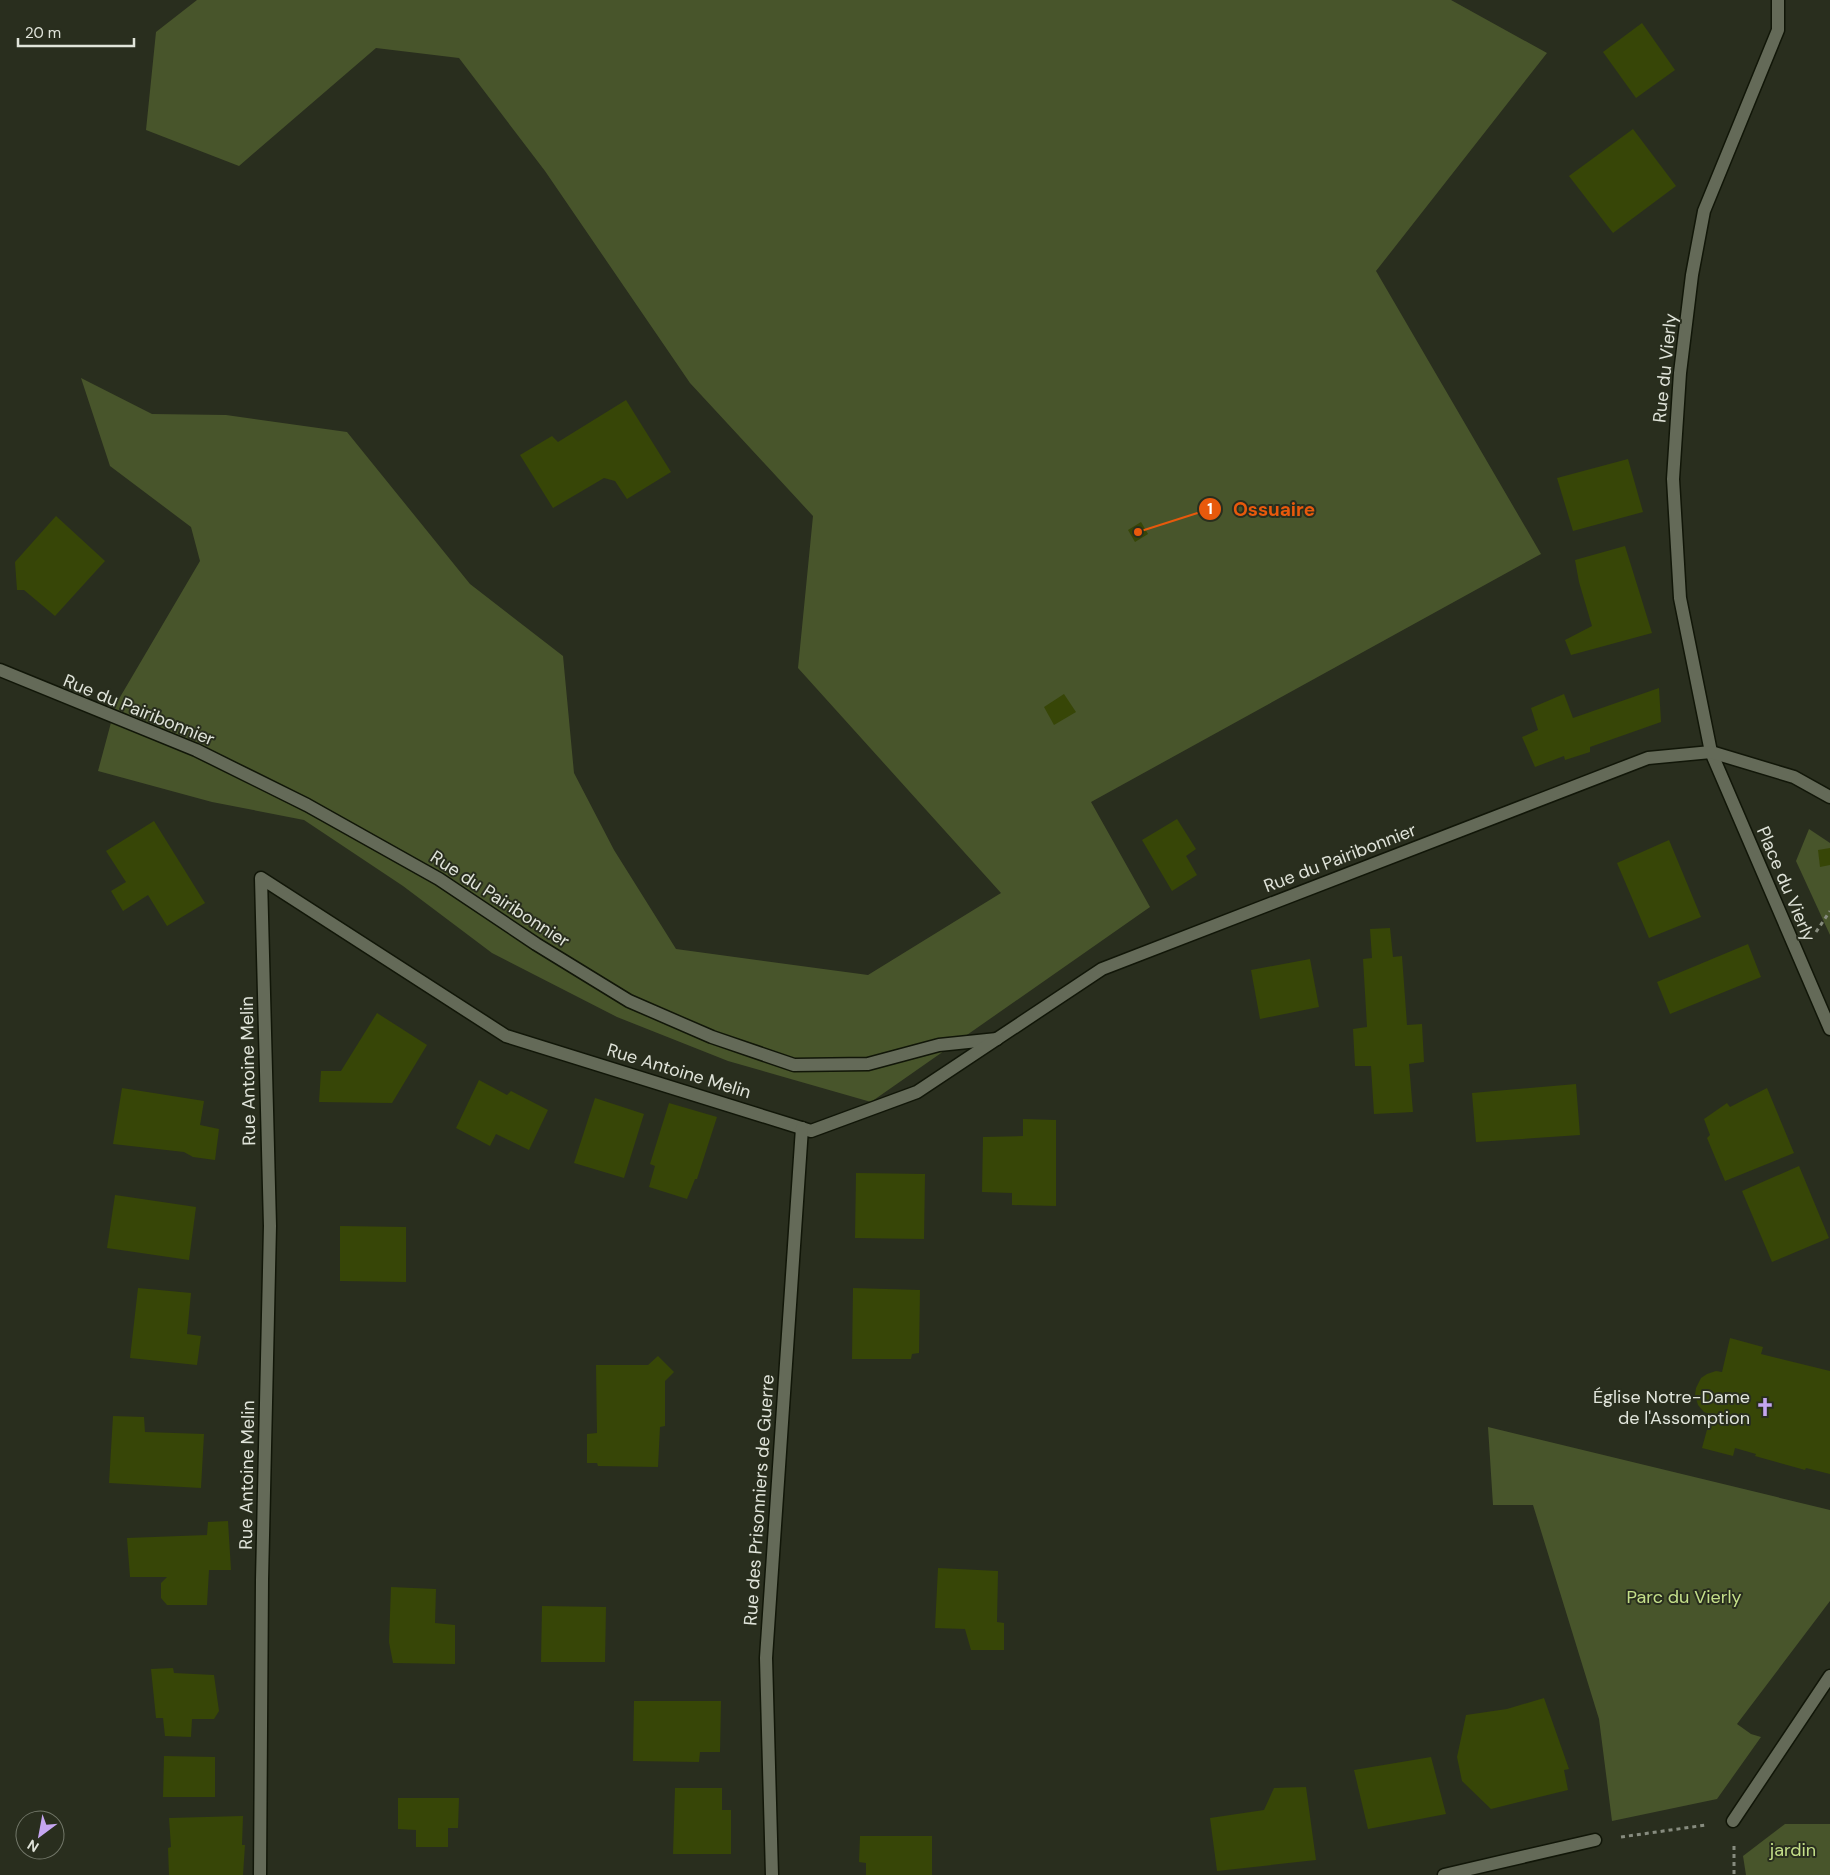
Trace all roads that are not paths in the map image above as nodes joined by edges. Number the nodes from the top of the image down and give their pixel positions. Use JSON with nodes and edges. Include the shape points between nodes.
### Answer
{"nodes":[{"id":1,"x":1778,"y":0,"type":"edge"},
{"id":2,"x":0,"y":670,"type":"edge"},
{"id":3,"x":1711,"y":752,"type":"junction"},
{"id":4,"x":1830,"y":797,"type":"edge"},
{"id":5,"x":1830,"y":1030,"type":"edge"},
{"id":6,"x":999,"y":1038,"type":"junction"},
{"id":7,"x":807,"y":1129,"type":"junction"},
{"id":8,"x":1830,"y":1676,"type":"edge"},
{"id":9,"x":1733,"y":1822,"type":"road end"},
{"id":10,"x":1595,"y":1840,"type":"road end"},
{"id":11,"x":260,"y":1875,"type":"edge"},
{"id":12,"x":772,"y":1875,"type":"edge"},
{"id":13,"x":1444,"y":1875,"type":"edge"}],
"edges":[{"from":1,"to":3,"type":"street","name":"Rue du Vierly","via":[[1778,30],[1704,211],[1680,373],[1673,479],[1680,598]]},
{"from":2,"to":6,"type":"street","name":"Rue du Pairibonnier","via":[[196,750],[307,805],[439,879],[629,1001],[712,1037],[794,1065],[868,1064],[939,1045]]},
{"from":3,"to":4,"type":"street","via":[[1794,777]]},
{"from":3,"to":5,"type":"street","name":"Place du Vierly"},
{"from":3,"to":6,"type":"street","name":"Rue du Pairibonnier","via":[[1648,758],[1102,969]]},
{"from":6,"to":7,"type":"street","name":"Rue du Pairibonnier","via":[[916,1092]]},
{"from":7,"to":11,"type":"street","name":"Rue Antoine Melin","via":[[506,1036],[261,878],[270,1226],[262,1580]]},
{"from":7,"to":12,"type":"street","name":"Rue des Prisonniers de Guerre","via":[[766,1658]]},
{"from":8,"to":9,"type":"street"},
{"from":10,"to":13,"type":"street"}]}
